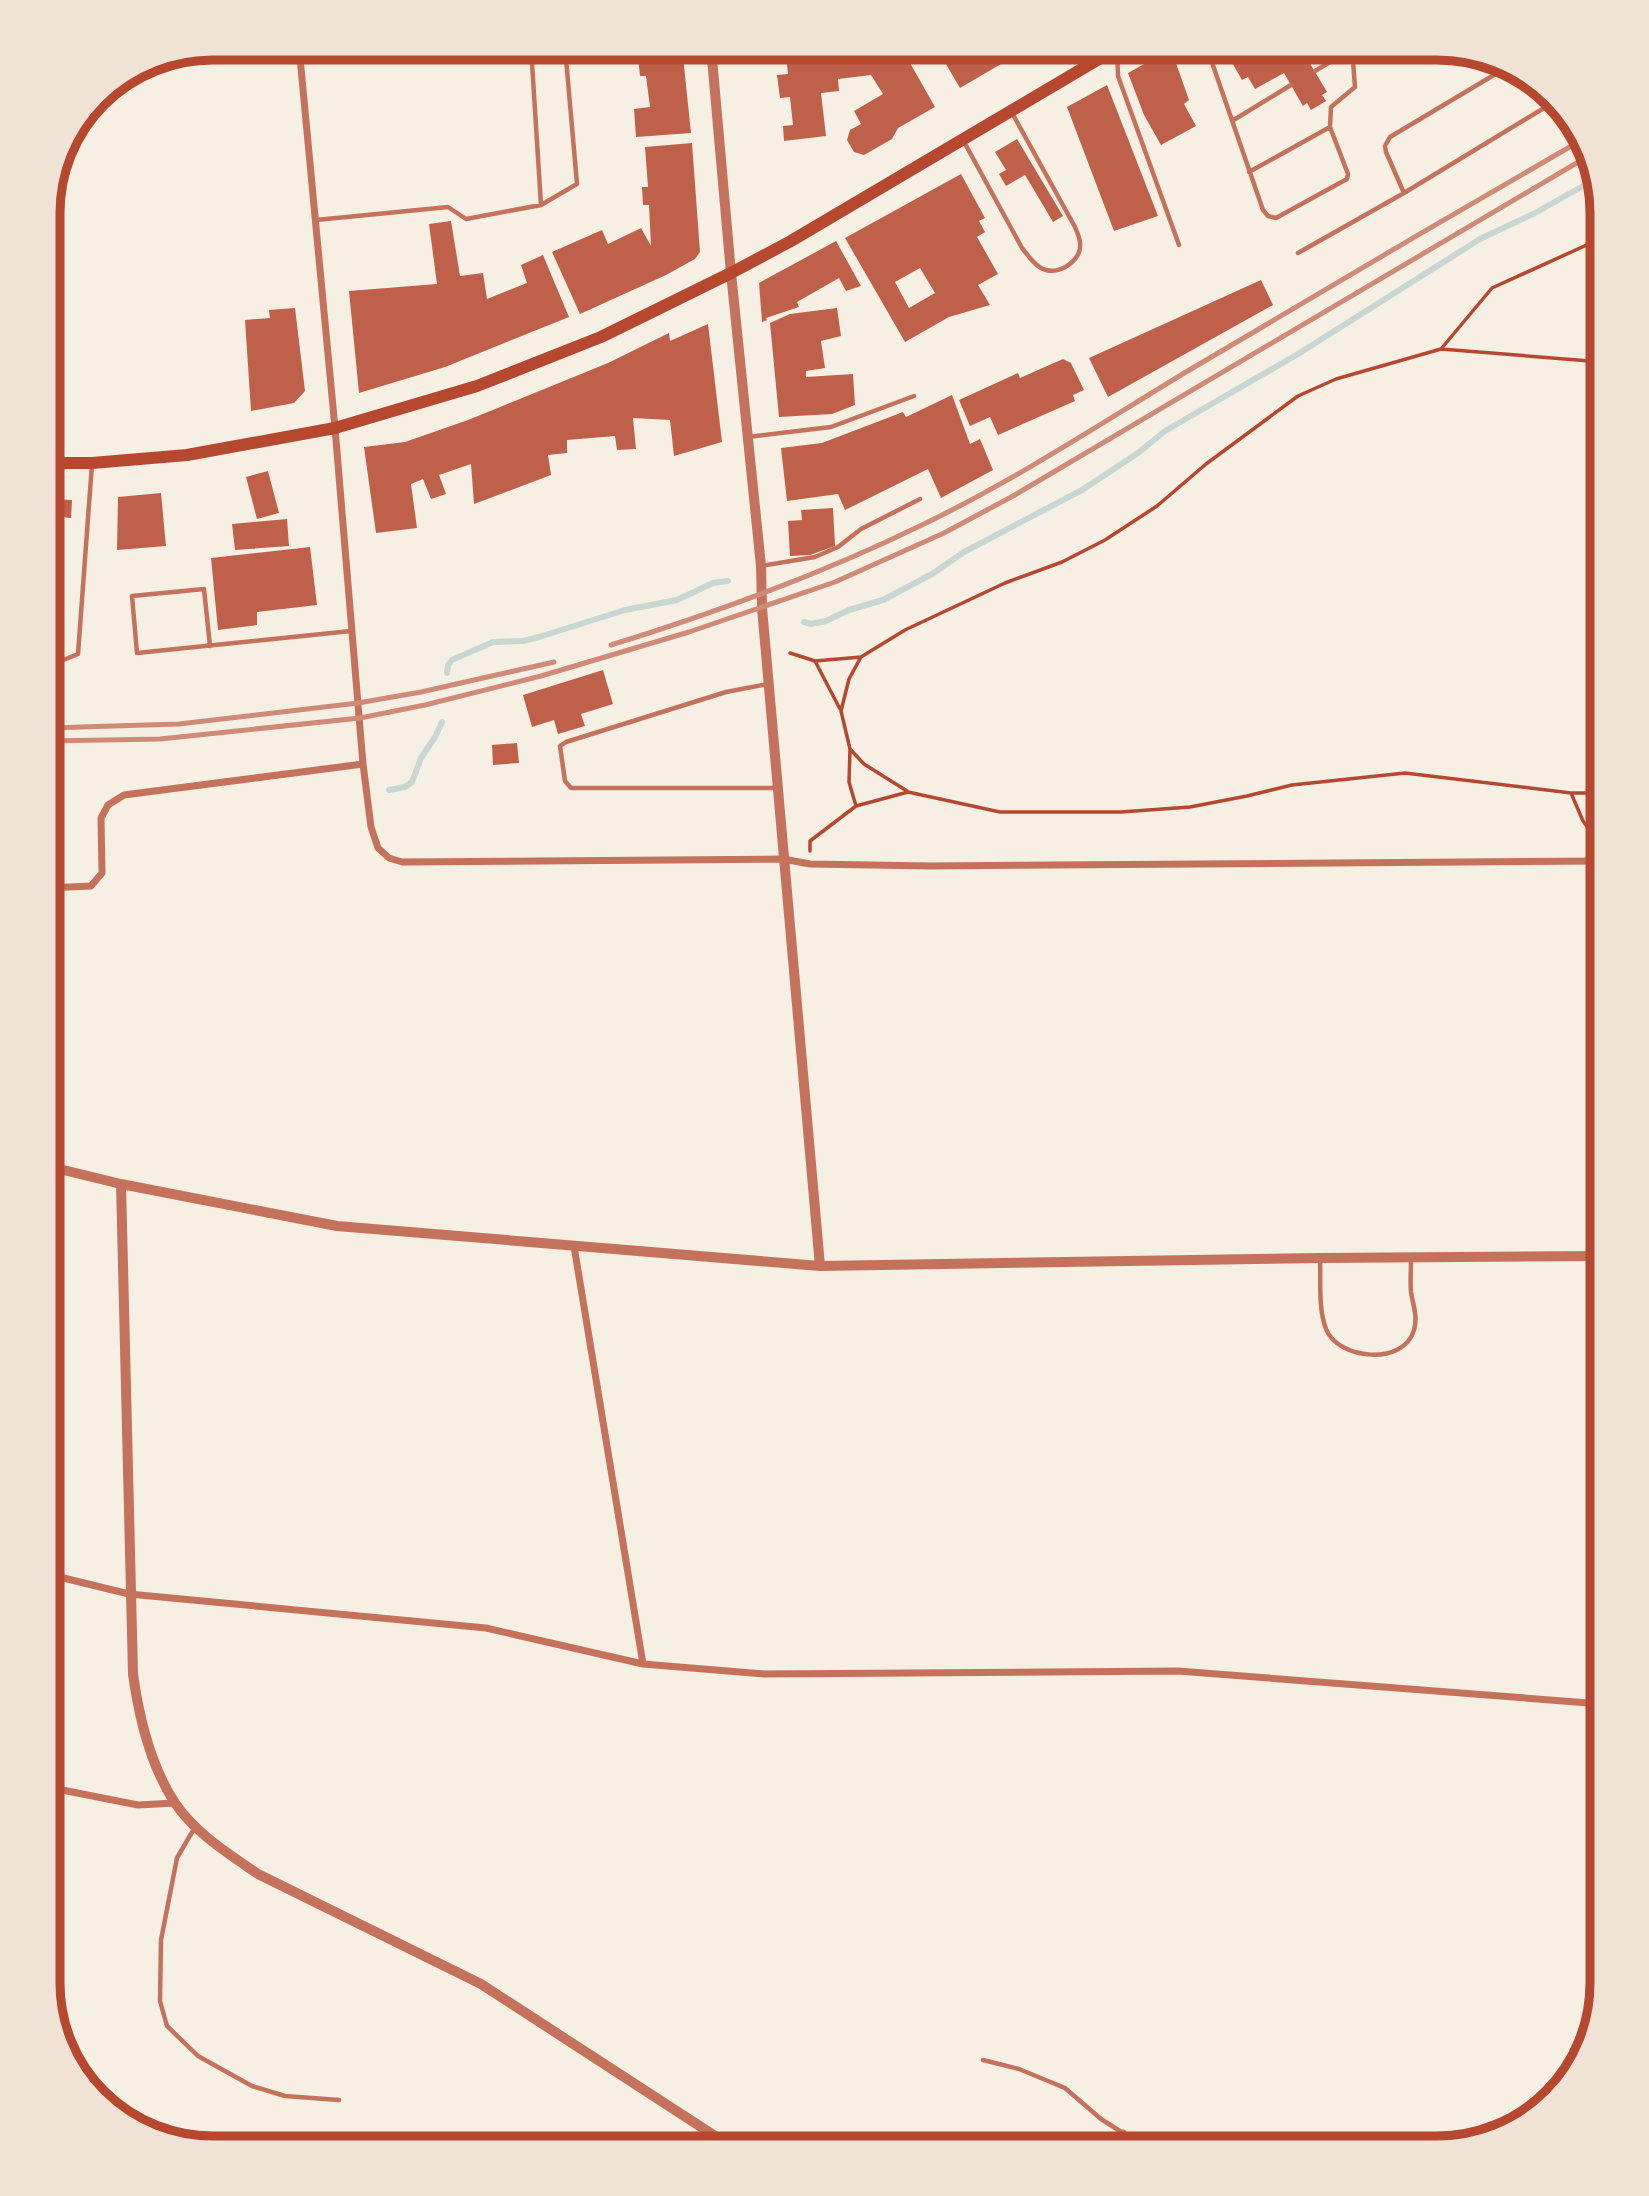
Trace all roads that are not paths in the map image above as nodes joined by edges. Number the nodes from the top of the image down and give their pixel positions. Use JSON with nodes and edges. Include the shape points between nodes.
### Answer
{"nodes":[{"id":1,"x":300,"y":60,"type":"edge"},
{"id":2,"x":532,"y":60,"type":"edge"},
{"id":3,"x":566,"y":60,"type":"edge"},
{"id":4,"x":712,"y":60,"type":"edge"},
{"id":5,"x":1097,"y":60,"type":"edge"},
{"id":6,"x":1118,"y":60,"type":"edge"},
{"id":7,"x":1211,"y":60,"type":"edge"},
{"id":8,"x":1333,"y":60,"type":"edge"},
{"id":9,"x":1353,"y":60,"type":"edge"},
{"id":10,"x":1315,"y":71,"type":"dead end"},
{"id":11,"x":1498,"y":73,"type":"edge"},
{"id":12,"x":1291,"y":85,"type":"dead end"},
{"id":13,"x":1547,"y":107,"type":"edge"},
{"id":14,"x":1010,"y":111,"type":"junction"},
{"id":15,"x":1232,"y":121,"type":"junction"},
{"id":16,"x":1330,"y":127,"type":"junction"},
{"id":17,"x":962,"y":140,"type":"junction"},
{"id":18,"x":1249,"y":172,"type":"junction"},
{"id":19,"x":1404,"y":193,"type":"junction"},
{"id":20,"x":541,"y":205,"type":"junction"},
{"id":21,"x":315,"y":220,"type":"junction"},
{"id":22,"x":1179,"y":245,"type":"dead end"},
{"id":23,"x":1297,"y":253,"type":"dead end"},
{"id":24,"x":731,"y":274,"type":"junction"},
{"id":25,"x":914,"y":396,"type":"dead end"},
{"id":26,"x":335,"y":428,"type":"junction"},
{"id":27,"x":747,"y":437,"type":"junction"},
{"id":28,"x":60,"y":463,"type":"edge"},
{"id":29,"x":92,"y":463,"type":"junction"},
{"id":30,"x":920,"y":499,"type":"dead end"},
{"id":31,"x":761,"y":566,"type":"junction"},
{"id":32,"x":351,"y":631,"type":"junction"},
{"id":33,"x":209,"y":646,"type":"junction"},
{"id":34,"x":60,"y":661,"type":"edge"},
{"id":35,"x":768,"y":684,"type":"junction"},
{"id":36,"x":363,"y":764,"type":"junction"},
{"id":37,"x":777,"y":788,"type":"junction"},
{"id":38,"x":783,"y":859,"type":"junction"},
{"id":39,"x":1590,"y":861,"type":"edge"},
{"id":40,"x":60,"y":887,"type":"edge"},
{"id":41,"x":60,"y":1170,"type":"edge"},
{"id":42,"x":121,"y":1184,"type":"junction"},
{"id":43,"x":574,"y":1246,"type":"junction"},
{"id":44,"x":1590,"y":1256,"type":"edge"},
{"id":45,"x":1320,"y":1258,"type":"junction"},
{"id":46,"x":1411,"y":1258,"type":"junction"},
{"id":47,"x":820,"y":1266,"type":"junction"},
{"id":48,"x":60,"y":1577,"type":"edge"},
{"id":49,"x":129,"y":1594,"type":"junction"},
{"id":50,"x":643,"y":1664,"type":"junction"},
{"id":51,"x":1590,"y":1703,"type":"edge"},
{"id":52,"x":60,"y":1790,"type":"edge"},
{"id":53,"x":175,"y":1803,"type":"junction"},
{"id":54,"x":195,"y":1826,"type":"junction"},
{"id":55,"x":983,"y":2060,"type":"dead end"},
{"id":56,"x":339,"y":2100,"type":"dead end"},
{"id":57,"x":1124,"y":2133,"type":"joint"},
{"id":58,"x":717,"y":2137,"type":"edge"},
{"id":59,"x":1123,"y":2137,"type":"edge"}],
"edges":[{"from":1,"to":21,"type":"street"},
{"from":2,"to":20,"type":"lane"},
{"from":3,"to":20,"type":"lane","via":[[577,184]]},
{"from":4,"to":24,"type":"street"},
{"from":5,"to":14,"type":"main road"},
{"from":6,"to":22,"type":"lane","via":[[1118,76]]},
{"from":7,"to":15,"type":"lane"},
{"from":8,"to":10,"type":"lane"},
{"from":9,"to":16,"type":"lane","via":[[1355,87],[1331,107]]},
{"from":11,"to":19,"type":"lane","via":[[1390,138],[1386,152]]},
{"from":12,"to":15,"type":"lane"},
{"from":13,"to":19,"type":"lane"},
{"from":14,"to":17,"type":"main road"},
{"from":14,"to":17,"type":"lane","via":[[1081,245],[1075,261],[1062,269],[1046,270],[1022,248]]},
{"from":15,"to":18,"type":"lane"},
{"from":16,"to":18,"type":"lane"},
{"from":16,"to":18,"type":"lane","via":[[1348,174],[1346,181],[1276,218],[1263,210]]},
{"from":17,"to":24,"type":"main road"},
{"from":19,"to":23,"type":"lane"},
{"from":20,"to":21,"type":"lane","via":[[466,219],[448,207]]},
{"from":21,"to":26,"type":"street"},
{"from":24,"to":26,"type":"main road","via":[[601,337],[477,386]]},
{"from":24,"to":27,"type":"street"},
{"from":25,"to":27,"type":"lane","via":[[831,427]]},
{"from":26,"to":29,"type":"main road","via":[[187,455]]},
{"from":26,"to":32,"type":"street"},
{"from":27,"to":31,"type":"street"},
{"from":28,"to":29,"type":"main road"},
{"from":29,"to":34,"type":"lane","via":[[78,654]]},
{"from":30,"to":31,"type":"lane","via":[[815,557]]},
{"from":31,"to":35,"type":"street"},
{"from":32,"to":33,"type":"lane"},
{"from":32,"to":36,"type":"street"},
{"from":33,"to":33,"type":"lane","via":[[137,653],[132,596],[204,589]]},
{"from":35,"to":37,"type":"street"},
{"from":35,"to":37,"type":"lane","via":[[726,692],[561,746],[565,781],[571,788]]},
{"from":36,"to":38,"type":"street","via":[[371,827],[379,848],[402,862]]},
{"from":36,"to":40,"type":"street","via":[[124,795],[108,805],[101,818],[102,873],[91,886]]},
{"from":37,"to":38,"type":"street"},
{"from":38,"to":39,"type":"street","via":[[810,864],[931,866]]},
{"from":38,"to":47,"type":"street"},
{"from":41,"to":42,"type":"street"},
{"from":42,"to":43,"type":"street","via":[[337,1226]]},
{"from":42,"to":49,"type":"street"},
{"from":43,"to":47,"type":"street"},
{"from":43,"to":50,"type":"street"},
{"from":44,"to":46,"type":"street"},
{"from":45,"to":46,"type":"street"},
{"from":45,"to":46,"type":"lane","via":[[1326,1331],[1350,1350],[1382,1356],[1408,1342],[1414,1331]]},
{"from":45,"to":47,"type":"street"},
{"from":48,"to":49,"type":"street"},
{"from":49,"to":50,"type":"street","via":[[486,1628]]},
{"from":49,"to":53,"type":"street","via":[[138,1712]]},
{"from":50,"to":51,"type":"street","via":[[764,1674],[1178,1671]]},
{"from":52,"to":53,"type":"street","via":[[138,1805]]},
{"from":53,"to":54,"type":"street"},
{"from":54,"to":56,"type":"lane","via":[[177,1858],[161,1940],[160,2001],[167,2026],[198,2056],[252,2086],[285,2096]]},
{"from":54,"to":58,"type":"street","via":[[258,1874],[481,1984]]},
{"from":55,"to":57,"type":"lane","via":[[1065,2088]]},
{"from":57,"to":59,"type":"street"}]}
